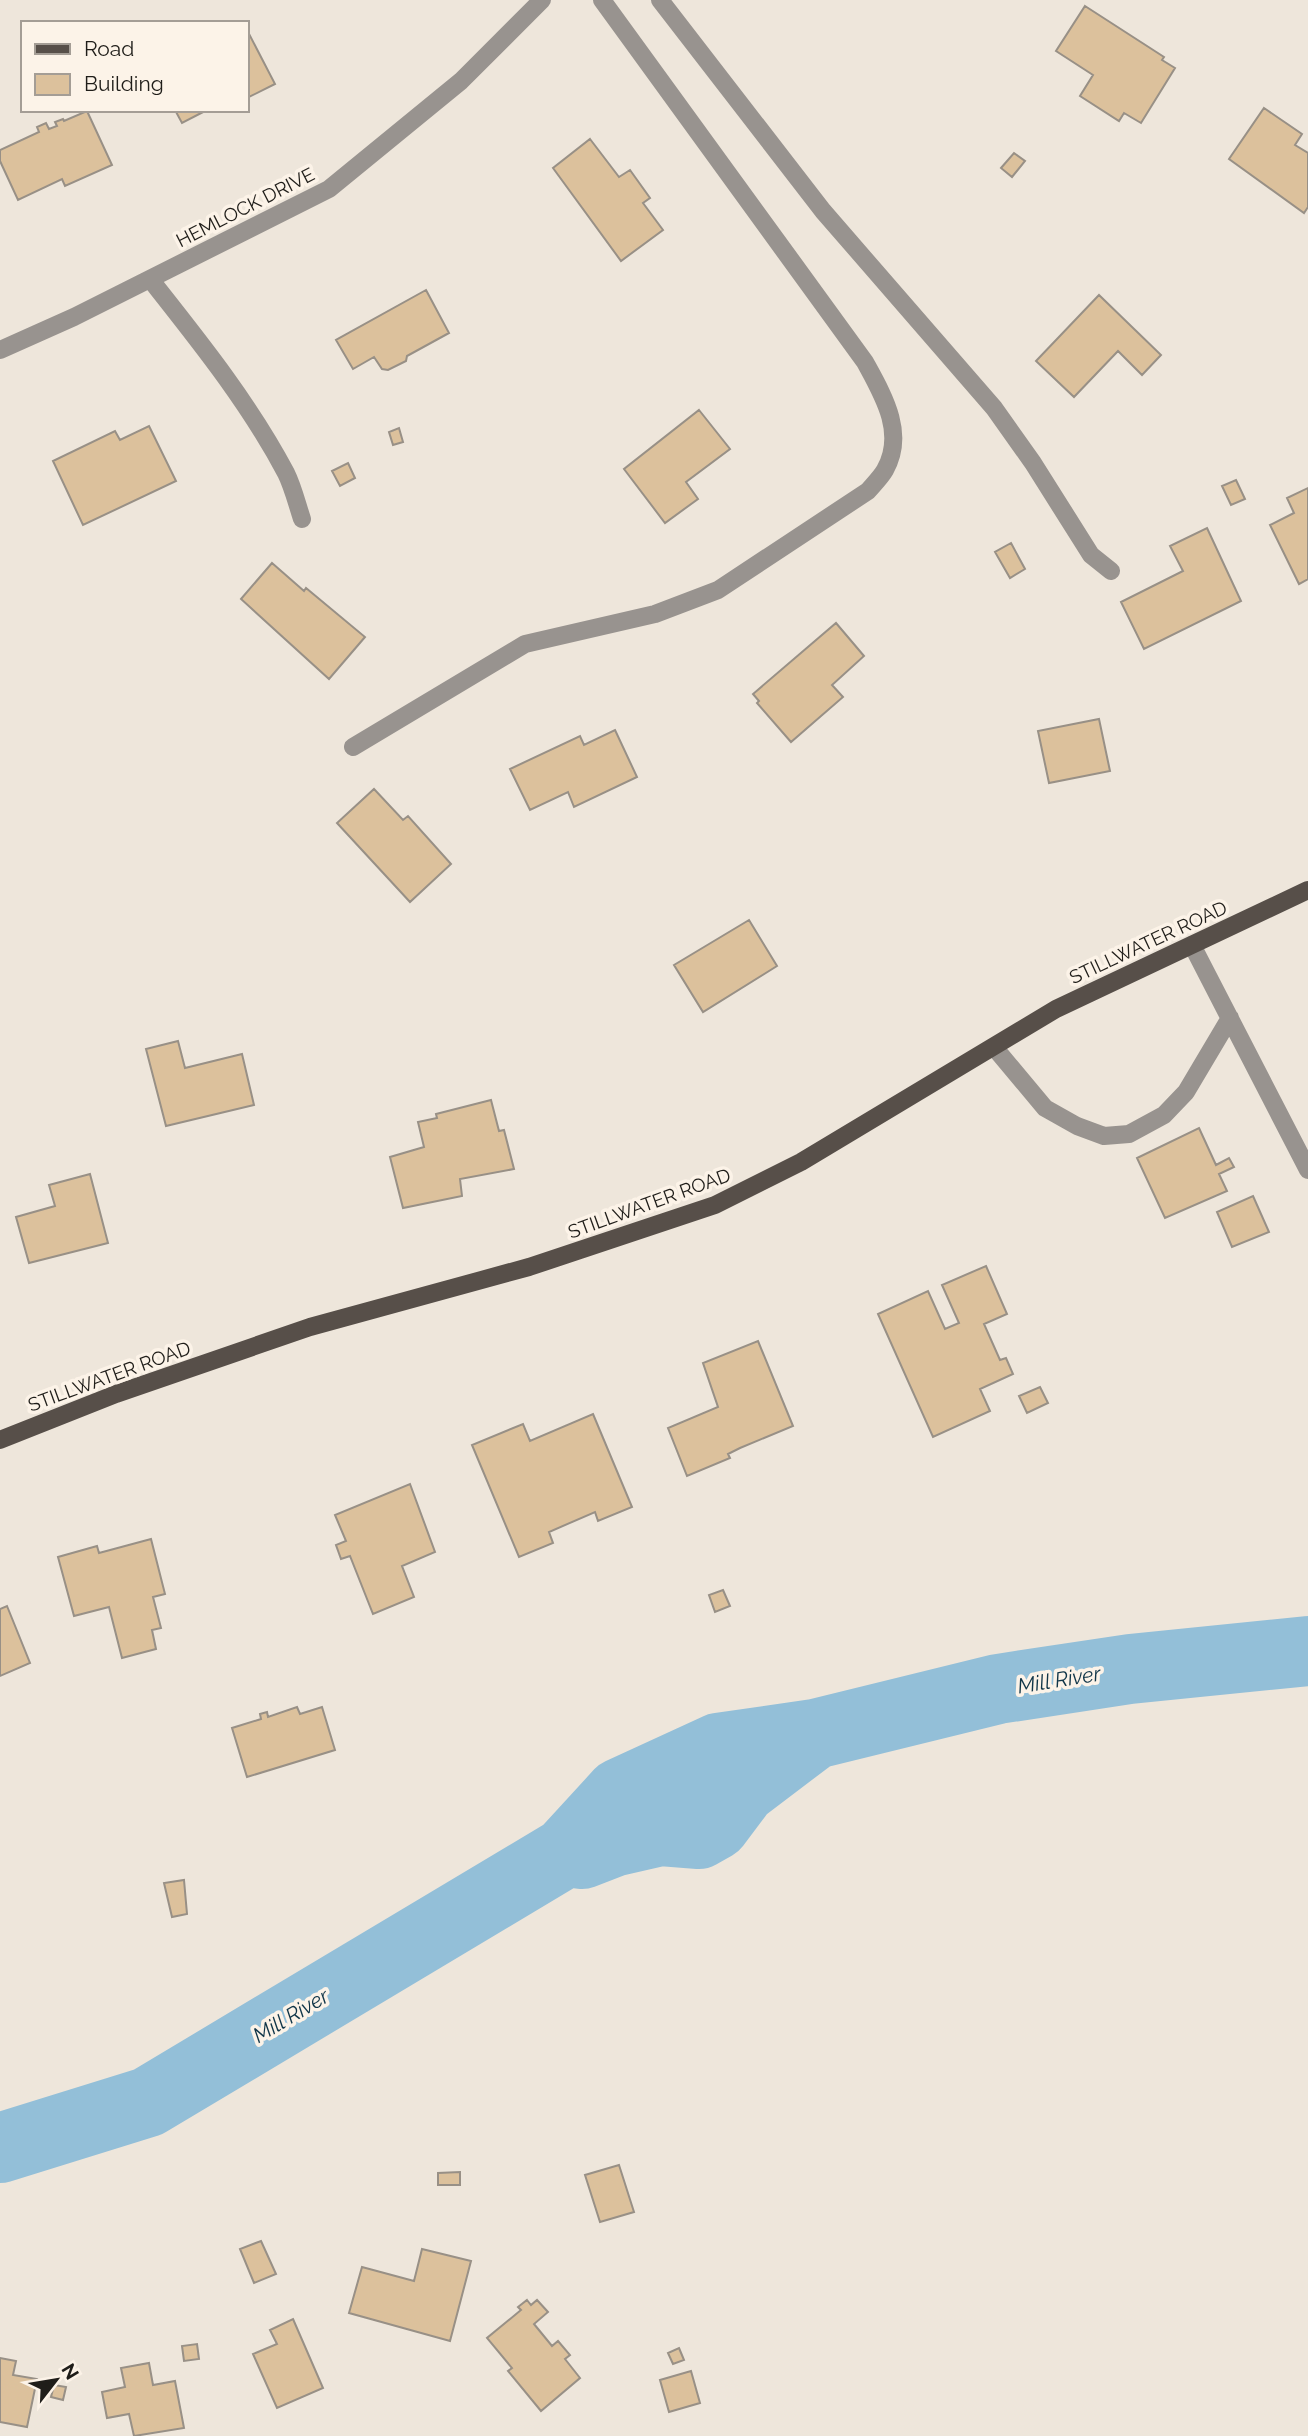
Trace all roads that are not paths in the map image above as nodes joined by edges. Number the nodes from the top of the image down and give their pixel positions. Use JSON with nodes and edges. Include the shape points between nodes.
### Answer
{"nodes":[{"id":1,"x":542,"y":0,"type":"edge"},
{"id":2,"x":603,"y":0,"type":"edge"},
{"id":3,"x":660,"y":0,"type":"edge"},
{"id":4,"x":150,"y":279,"type":"junction"},
{"id":5,"x":0,"y":350,"type":"edge"},
{"id":6,"x":302,"y":519,"type":"dead end"},
{"id":7,"x":1111,"y":571,"type":"dead end"},
{"id":8,"x":353,"y":747,"type":"dead end"},
{"id":9,"x":1308,"y":890,"type":"edge"},
{"id":10,"x":1192,"y":945,"type":"junction"},
{"id":11,"x":1230,"y":1018,"type":"junction"},
{"id":12,"x":993,"y":1046,"type":"junction"},
{"id":13,"x":1308,"y":1170,"type":"edge"},
{"id":14,"x":0,"y":1440,"type":"edge"}],
"edges":[{"from":1,"to":4,"type":"street","name":"HEMLOCK DRIVE","via":[[461,80],[328,189]]},
{"from":2,"to":8,"type":"street","via":[[865,362],[887,402],[895,440],[886,469],[868,491],[718,590],[655,614],[524,644]]},
{"from":3,"to":7,"type":"street","via":[[823,211],[993,408],[1091,555]]},
{"from":4,"to":5,"type":"street","name":"HEMLOCK DRIVE"},
{"from":4,"to":6,"type":"street","via":[[249,411],[287,475]]},
{"from":9,"to":10,"type":"main road","name":"STILLWATER ROAD"},
{"from":10,"to":11,"type":"street"},
{"from":10,"to":12,"type":"main road","name":"STILLWATER ROAD","via":[[1056,1009]]},
{"from":11,"to":12,"type":"street","via":[[1186,1092],[1164,1115],[1129,1134],[1104,1136],[1045,1108]]},
{"from":11,"to":13,"type":"street"},
{"from":12,"to":14,"type":"main road","name":"STILLWATER ROAD","via":[[801,1162],[715,1205],[529,1267],[310,1327]]}]}
